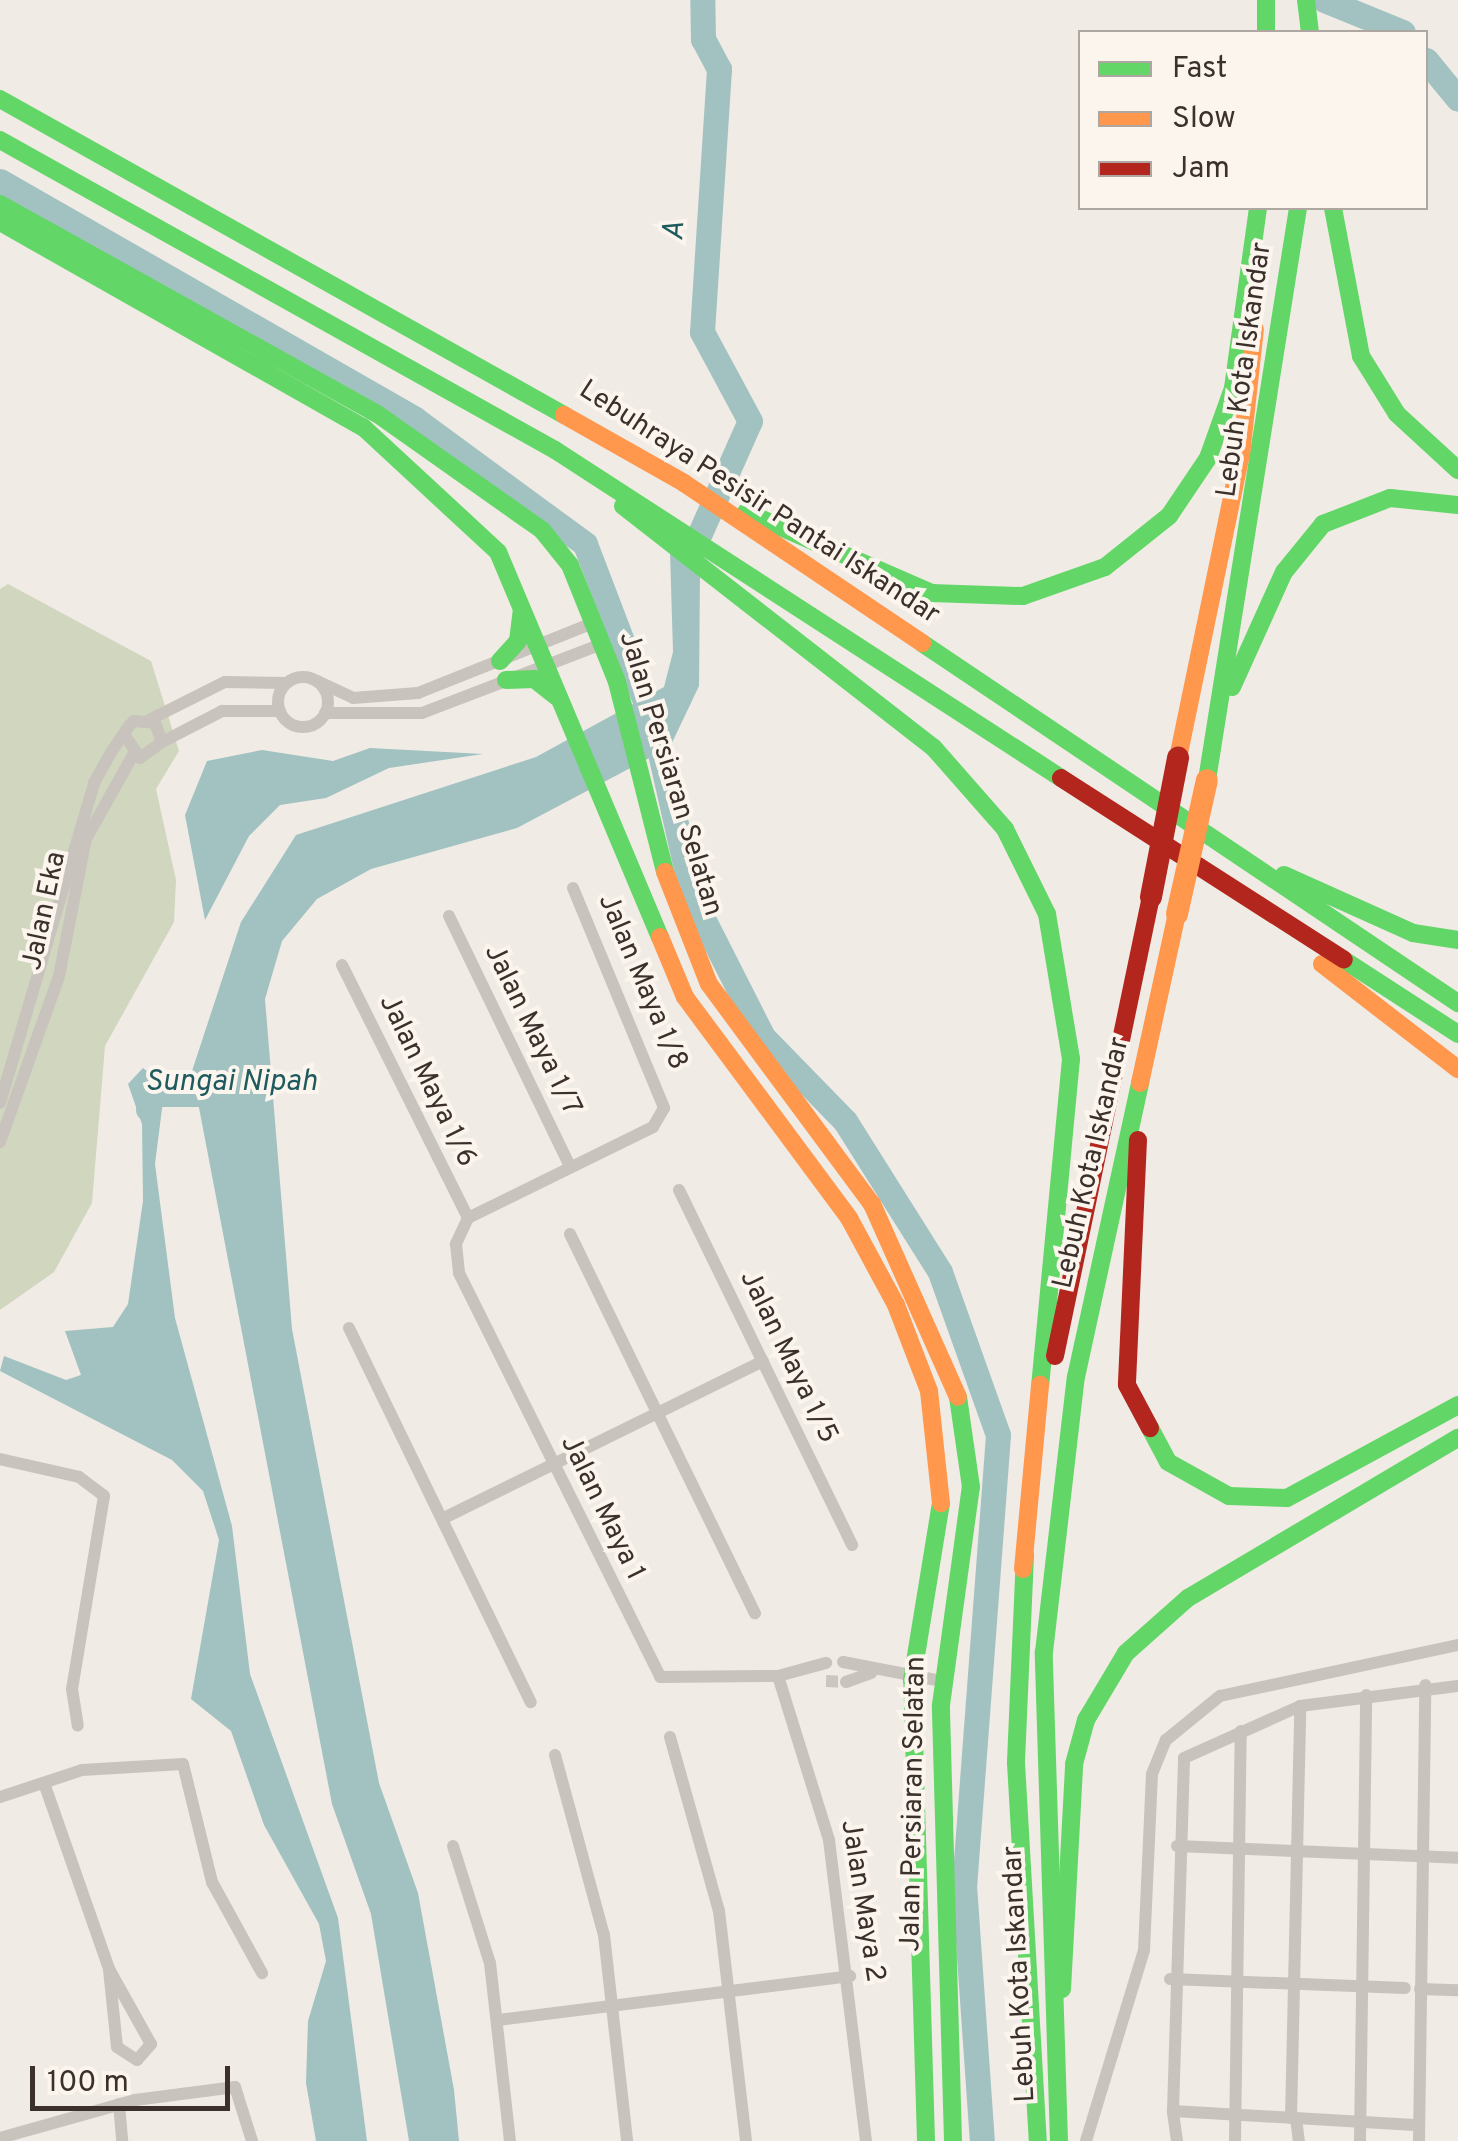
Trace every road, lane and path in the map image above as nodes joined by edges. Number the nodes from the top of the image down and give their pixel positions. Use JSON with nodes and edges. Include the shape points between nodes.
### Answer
{"nodes":[{"id":1,"x":1266,"y":0,"type":"edge"},
{"id":2,"x":1302,"y":0,"type":"edge"},
{"id":3,"x":1266,"y":30,"type":"edge"},
{"id":4,"x":1300,"y":30,"type":"edge"},
{"id":5,"x":1310,"y":30,"type":"edge"},
{"id":6,"x":0,"y":98,"type":"edge"},
{"id":7,"x":0,"y":140,"type":"edge"},
{"id":8,"x":0,"y":204,"type":"edge"},
{"id":9,"x":1260,"y":210,"type":"edge"},
{"id":10,"x":1260,"y":210,"type":"edge"},
{"id":11,"x":1298,"y":210,"type":"edge"},
{"id":12,"x":1332,"y":210,"type":"edge"},
{"id":13,"x":0,"y":222,"type":"edge"},
{"id":14,"x":555,"y":450,"type":"junction"},
{"id":15,"x":1458,"y":470,"type":"edge"},
{"id":16,"x":684,"y":483,"type":"junction"},
{"id":17,"x":488,"y":494,"type":"junction"},
{"id":18,"x":1458,"y":505,"type":"edge"},
{"id":19,"x":469,"y":521,"type":"junction"},
{"id":20,"x":521,"y":598,"type":"junction"},
{"id":21,"x":598,"y":634,"type":"junction"},
{"id":22,"x":543,"y":655,"type":"junction"},
{"id":23,"x":502,"y":671,"type":"junction"},
{"id":24,"x":316,"y":681,"type":"junction"},
{"id":25,"x":286,"y":683,"type":"junction"},
{"id":26,"x":280,"y":710,"type":"junction"},
{"id":27,"x":564,"y":710,"type":"junction"},
{"id":28,"x":325,"y":713,"type":"junction"},
{"id":29,"x":1218,"y":718,"type":"junction"},
{"id":30,"x":149,"y":720,"type":"junction"},
{"id":31,"x":124,"y":734,"type":"junction"},
{"id":32,"x":162,"y":742,"type":"junction"},
{"id":33,"x":133,"y":755,"type":"junction"},
{"id":34,"x":1236,"y":852,"type":"junction"},
{"id":35,"x":573,"y":888,"type":"dead end"},
{"id":36,"x":1231,"y":894,"type":"junction"},
{"id":37,"x":449,"y":916,"type":"dead end"},
{"id":38,"x":1458,"y":940,"type":"edge"},
{"id":39,"x":342,"y":965,"type":"dead end"},
{"id":40,"x":1458,"y":1002,"type":"edge"},
{"id":41,"x":1458,"y":1034,"type":"edge"},
{"id":42,"x":1458,"y":1068,"type":"edge"},
{"id":43,"x":1143,"y":1076,"type":"junction"},
{"id":44,"x":0,"y":1103,"type":"edge"},
{"id":45,"x":0,"y":1142,"type":"edge"},
{"id":46,"x":570,"y":1166,"type":"junction"},
{"id":47,"x":679,"y":1190,"type":"dead end"},
{"id":48,"x":468,"y":1218,"type":"junction"},
{"id":49,"x":570,"y":1234,"type":"dead end"},
{"id":50,"x":349,"y":1328,"type":"dead end"},
{"id":51,"x":762,"y":1361,"type":"junction"},
{"id":52,"x":1458,"y":1405,"type":"edge"},
{"id":53,"x":657,"y":1411,"type":"junction"},
{"id":54,"x":1458,"y":1438,"type":"edge"},
{"id":55,"x":1458,"y":1448,"type":"edge"},
{"id":56,"x":0,"y":1459,"type":"edge"},
{"id":57,"x":552,"y":1461,"type":"junction"},
{"id":58,"x":1346,"y":1509,"type":"junction"},
{"id":59,"x":448,"y":1516,"type":"junction"},
{"id":60,"x":852,"y":1545,"type":"dead end"},
{"id":61,"x":1023,"y":1569,"type":"junction"},
{"id":62,"x":755,"y":1613,"type":"dead end"},
{"id":63,"x":1458,"y":1645,"type":"edge"},
{"id":64,"x":843,"y":1662,"type":"dead end"},
{"id":65,"x":826,"y":1663,"type":"tunnel mouth"},
{"id":66,"x":814,"y":1672,"type":"junction"},
{"id":67,"x":871,"y":1673,"type":"junction"},
{"id":68,"x":778,"y":1676,"type":"junction"},
{"id":69,"x":912,"y":1680,"type":"junction"},
{"id":70,"x":826,"y":1681,"type":"tunnel mouth"},
{"id":71,"x":942,"y":1681,"type":"junction"},
{"id":72,"x":846,"y":1682,"type":"tunnel mouth"},
{"id":73,"x":1426,"y":1685,"type":"junction"},
{"id":74,"x":1458,"y":1686,"type":"edge"},
{"id":75,"x":1366,"y":1695,"type":"junction"},
{"id":76,"x":531,"y":1702,"type":"dead end"},
{"id":77,"x":1300,"y":1706,"type":"junction"},
{"id":78,"x":78,"y":1726,"type":"dead end"},
{"id":79,"x":1241,"y":1731,"type":"junction"},
{"id":80,"x":670,"y":1737,"type":"dead end"},
{"id":81,"x":555,"y":1755,"type":"dead end"},
{"id":82,"x":44,"y":1783,"type":"junction"},
{"id":83,"x":0,"y":1797,"type":"edge"},
{"id":84,"x":453,"y":1846,"type":"dead end"},
{"id":85,"x":1177,"y":1846,"type":"junction"},
{"id":86,"x":1238,"y":1848,"type":"junction"},
{"id":87,"x":1297,"y":1851,"type":"junction"},
{"id":88,"x":1362,"y":1854,"type":"junction"},
{"id":89,"x":1422,"y":1856,"type":"junction"},
{"id":90,"x":1458,"y":1858,"type":"edge"},
{"id":91,"x":109,"y":1969,"type":"junction"},
{"id":92,"x":262,"y":1973,"type":"dead end"},
{"id":93,"x":850,"y":1976,"type":"junction"},
{"id":94,"x":1170,"y":1980,"type":"junction"},
{"id":95,"x":1235,"y":1982,"type":"junction"},
{"id":96,"x":1294,"y":1984,"type":"junction"},
{"id":97,"x":1358,"y":1986,"type":"junction"},
{"id":98,"x":1412,"y":1988,"type":"junction"},
{"id":99,"x":1458,"y":1990,"type":"edge"},
{"id":100,"x":731,"y":1991,"type":"junction"},
{"id":101,"x":614,"y":2002,"type":"junction"},
{"id":102,"x":498,"y":2020,"type":"junction"},
{"id":103,"x":1053,"y":2060,"type":"junction"},
{"id":104,"x":119,"y":2104,"type":"junction"},
{"id":105,"x":1174,"y":2111,"type":"junction"},
{"id":106,"x":1232,"y":2115,"type":"junction"},
{"id":107,"x":1293,"y":2118,"type":"junction"},
{"id":108,"x":1357,"y":2122,"type":"junction"},
{"id":109,"x":1415,"y":2125,"type":"junction"},
{"id":110,"x":0,"y":2138,"type":"edge"},
{"id":111,"x":122,"y":2141,"type":"edge"},
{"id":112,"x":252,"y":2141,"type":"edge"},
{"id":113,"x":510,"y":2141,"type":"edge"},
{"id":114,"x":627,"y":2141,"type":"edge"},
{"id":115,"x":746,"y":2141,"type":"edge"},
{"id":116,"x":866,"y":2141,"type":"edge"},
{"id":117,"x":926,"y":2141,"type":"edge"},
{"id":118,"x":953,"y":2141,"type":"edge"},
{"id":119,"x":1038,"y":2141,"type":"edge"},
{"id":120,"x":1059,"y":2141,"type":"edge"},
{"id":121,"x":1086,"y":2141,"type":"edge"},
{"id":122,"x":1176,"y":2141,"type":"edge"},
{"id":123,"x":1235,"y":2141,"type":"edge"},
{"id":124,"x":1299,"y":2141,"type":"edge"},
{"id":125,"x":1360,"y":2141,"type":"edge"},
{"id":126,"x":1419,"y":2141,"type":"edge"}],
"edges":[{"from":1,"to":3,"type":"main road"},
{"from":2,"to":4,"type":"main road"},
{"from":2,"to":5,"type":"main road"},
{"from":6,"to":16,"type":"main road","name":"Lebuhraya Pesisir Pantai Iskandar"},
{"from":7,"to":14,"type":"main road"},
{"from":8,"to":17,"type":"main road","name":"Jalan Persiaran Selatan","via":[[376,412]]},
{"from":9,"to":16,"type":"main road","via":[[1233,388],[1208,458],[1153,532],[1095,572],[1023,596],[930,593]]},
{"from":10,"to":61,"type":"main road","name":"Lebuh Kota Iskandar","bridge":true,"via":[[1240,455],[1076,1244]]},
{"from":11,"to":29,"type":"main road","name":"Lebuh Kota Iskandar"},
{"from":12,"to":15,"type":"main road","via":[[1361,356],[1397,414]]},
{"from":13,"to":19,"type":"main road","name":"Jalan Persiaran Selatan","via":[[364,427]]},
{"from":14,"to":36,"type":"main road"},
{"from":14,"to":61,"type":"main road","via":[[933,748],[1005,829],[1048,914],[1071,1060]]},
{"from":16,"to":34,"type":"main road","name":"Lebuhraya Pesisir Pantai Iskandar"},
{"from":17,"to":19,"type":"main road"},
{"from":17,"to":21,"type":"main road","name":"Jalan Persiaran Selatan","via":[[542,530],[570,565]]},
{"from":18,"to":29,"type":"main road","via":[[1390,498],[1323,524],[1284,572]]},
{"from":19,"to":20,"type":"main road","name":"Jalan Persiaran Selatan"},
{"from":20,"to":22,"type":"main road","name":"Jalan Persiaran Selatan"},
{"from":20,"to":23,"type":"main road","via":[[522,631]]},
{"from":21,"to":22,"type":"street"},
{"from":21,"to":22,"type":"street"},
{"from":21,"to":71,"type":"main road","name":"Jalan Persiaran Selatan","via":[[648,790],[673,902],[709,984],[872,1204],[956,1384],[971,1487]]},
{"from":22,"to":23,"type":"street"},
{"from":22,"to":23,"type":"street"},
{"from":22,"to":27,"type":"main road","name":"Jalan Persiaran Selatan"},
{"from":23,"to":24,"type":"street","via":[[395,697],[353,698]]},
{"from":23,"to":27,"type":"main road","via":[[534,679]]},
{"from":23,"to":28,"type":"street","via":[[399,717]]},
{"from":24,"to":25,"type":"street"},
{"from":24,"to":28,"type":"street"},
{"from":25,"to":26,"type":"street"},
{"from":25,"to":30,"type":"street","via":[[225,682]]},
{"from":26,"to":28,"type":"street","via":[[302,726]]},
{"from":26,"to":32,"type":"street","via":[[222,711]]},
{"from":27,"to":69,"type":"main road","name":"Jalan Persiaran Selatan","via":[[685,997],[849,1218],[930,1391],[944,1484]]},
{"from":29,"to":43,"type":"main road","name":"Lebuh Kota Iskandar","bridge":true},
{"from":30,"to":31,"type":"street"},
{"from":30,"to":32,"type":"street"},
{"from":31,"to":33,"type":"street"},
{"from":31,"to":44,"type":"street","name":"Jalan Eka","via":[[82,813]]},
{"from":32,"to":33,"type":"street","via":[[148,757]]},
{"from":33,"to":45,"type":"street","name":"Jalan Eka","via":[[86,839],[58,976]]},
{"from":34,"to":38,"type":"main road","via":[[1389,924]]},
{"from":34,"to":40,"type":"main road","name":"Lebuhraya Pesisir Pantai Iskandar"},
{"from":35,"to":46,"type":"street","name":"Jalan Maya 1/8","via":[[664,1108],[652,1127]]},
{"from":36,"to":41,"type":"main road"},
{"from":36,"to":42,"type":"main road"},
{"from":37,"to":46,"type":"street","name":"Jalan Maya 1/7"},
{"from":39,"to":48,"type":"street","name":"Jalan Maya 1/6"},
{"from":43,"to":52,"type":"main road","via":[[1124,1360],[1132,1406],[1168,1462],[1229,1496],[1288,1498]]},
{"from":43,"to":103,"type":"main road","name":"Lebuh Kota Iskandar","via":[[1076,1378],[1044,1652]]},
{"from":46,"to":48,"type":"street","name":"Jalan Maya 1/8"},
{"from":47,"to":51,"type":"street","name":"Jalan Maya 1/5"},
{"from":48,"to":57,"type":"street","name":"Jalan Maya 1","via":[[456,1244],[458,1273]]},
{"from":49,"to":53,"type":"street"},
{"from":50,"to":59,"type":"street"},
{"from":51,"to":53,"type":"street"},
{"from":51,"to":60,"type":"street","name":"Jalan Maya 1/5"},
{"from":53,"to":57,"type":"street"},
{"from":53,"to":62,"type":"street"},
{"from":54,"to":58,"type":"main road"},
{"from":55,"to":58,"type":"street"},
{"from":56,"to":78,"type":"street","via":[[79,1477],[104,1496],[72,1689]]},
{"from":57,"to":59,"type":"street"},
{"from":57,"to":68,"type":"street","name":"Jalan Maya 1","via":[[660,1677]]},
{"from":58,"to":103,"type":"main road","via":[[1188,1598],[1151,1625],[1105,1682],[1074,1764],[1070,1921]]},
{"from":59,"to":76,"type":"street"},
{"from":61,"to":119,"type":"main road","name":"Lebuh Kota Iskandar","via":[[1016,1763]]},
{"from":63,"to":121,"type":"street","via":[[1220,1696],[1166,1740],[1152,1774],[1144,1950]]},
{"from":64,"to":67,"type":"street"},
{"from":65,"to":66,"type":"street"},
{"from":66,"to":68,"type":"street","name":"Jalan Maya 1"},
{"from":66,"to":70,"type":"street"},
{"from":67,"to":69,"type":"street"},
{"from":67,"to":72,"type":"street"},
{"from":68,"to":93,"type":"street","name":"Jalan Maya 2","via":[[830,1840]]},
{"from":69,"to":71,"type":"street"},
{"from":69,"to":117,"type":"main road","name":"Jalan Persiaran Selatan"},
{"from":71,"to":118,"type":"main road","name":"Jalan Persiaran Selatan","via":[[938,1846]]},
{"from":73,"to":74,"type":"street"},
{"from":73,"to":75,"type":"street"},
{"from":73,"to":89,"type":"street"},
{"from":75,"to":77,"type":"street"},
{"from":75,"to":88,"type":"street"},
{"from":77,"to":79,"type":"street"},
{"from":77,"to":87,"type":"street"},
{"from":79,"to":85,"type":"street","via":[[1184,1758]]},
{"from":79,"to":86,"type":"street"},
{"from":80,"to":100,"type":"street","via":[[720,1910]]},
{"from":81,"to":101,"type":"street"},
{"from":82,"to":83,"type":"street"},
{"from":82,"to":91,"type":"street"},
{"from":82,"to":92,"type":"street","via":[[82,1770],[183,1764],[212,1882]]},
{"from":84,"to":102,"type":"street","via":[[490,1963]]},
{"from":85,"to":86,"type":"street"},
{"from":85,"to":94,"type":"street"},
{"from":86,"to":87,"type":"street"},
{"from":86,"to":95,"type":"street"},
{"from":87,"to":88,"type":"street"},
{"from":87,"to":96,"type":"street"},
{"from":88,"to":89,"type":"street"},
{"from":88,"to":97,"type":"street"},
{"from":89,"to":90,"type":"street"},
{"from":89,"to":98,"type":"street"},
{"from":91,"to":91,"type":"street","via":[[117,2047],[138,2060],[151,2044]]},
{"from":93,"to":100,"type":"street"},
{"from":93,"to":116,"type":"street","name":"Jalan Maya 2"},
{"from":94,"to":95,"type":"street"},
{"from":94,"to":105,"type":"street"},
{"from":95,"to":96,"type":"street"},
{"from":95,"to":106,"type":"street"},
{"from":96,"to":97,"type":"street"},
{"from":96,"to":107,"type":"street"},
{"from":97,"to":98,"type":"street"},
{"from":97,"to":108,"type":"street"},
{"from":98,"to":99,"type":"street"},
{"from":98,"to":109,"type":"street"},
{"from":100,"to":101,"type":"street"},
{"from":100,"to":115,"type":"street"},
{"from":101,"to":102,"type":"street"},
{"from":101,"to":114,"type":"street"},
{"from":102,"to":113,"type":"street"},
{"from":103,"to":120,"type":"main road","name":"Lebuh Kota Iskandar"},
{"from":104,"to":110,"type":"street","via":[[66,2126]]},
{"from":104,"to":111,"type":"street"},
{"from":104,"to":112,"type":"street","via":[[225,2087],[243,2094]]},
{"from":105,"to":106,"type":"street"},
{"from":105,"to":122,"type":"street"},
{"from":106,"to":107,"type":"street"},
{"from":106,"to":123,"type":"street"},
{"from":107,"to":108,"type":"street"},
{"from":107,"to":124,"type":"street"},
{"from":108,"to":109,"type":"street"},
{"from":108,"to":125,"type":"street"},
{"from":109,"to":126,"type":"street"}]}
